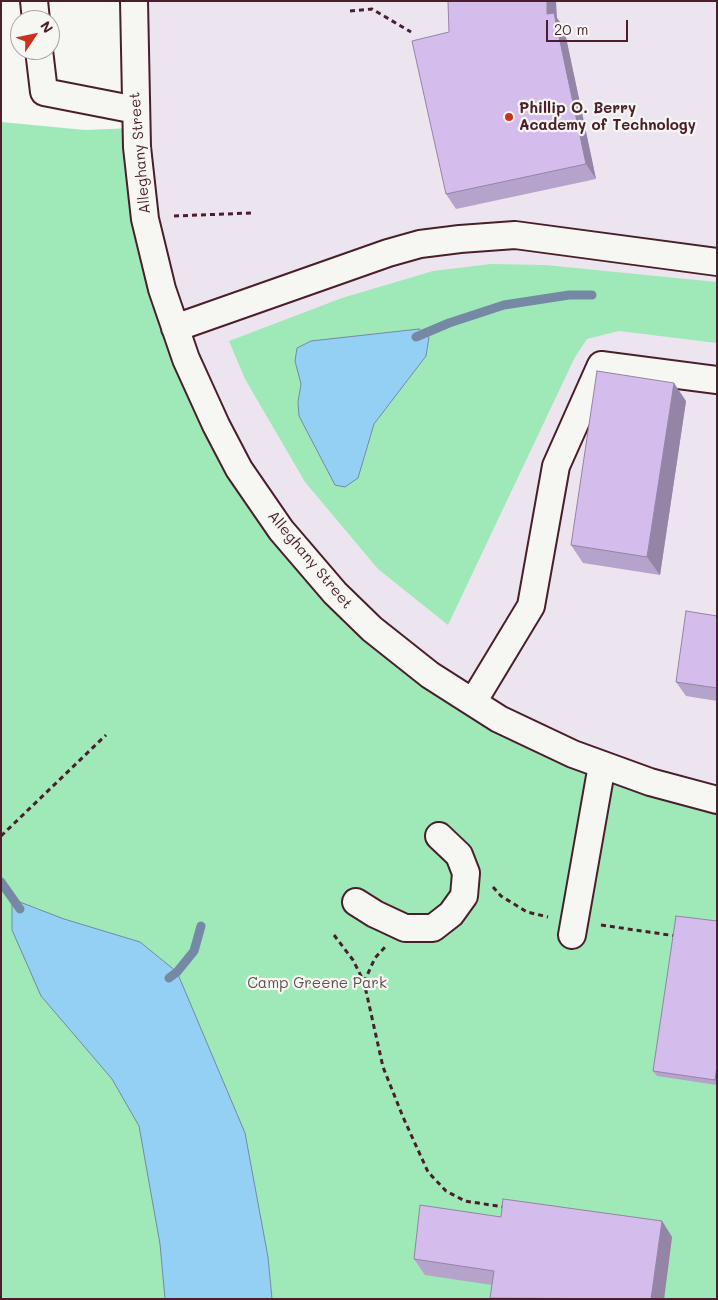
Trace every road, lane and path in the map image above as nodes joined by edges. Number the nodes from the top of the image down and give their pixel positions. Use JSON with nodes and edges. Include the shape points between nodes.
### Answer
{"nodes":[{"id":1,"x":134,"y":1,"type":"edge"},
{"id":2,"x":350,"y":10,"type":"dead end"},
{"id":3,"x":411,"y":32,"type":"dead end"},
{"id":4,"x":40,"y":60,"type":"edge"},
{"id":5,"x":136,"y":110,"type":"junction"},
{"id":6,"x":251,"y":213,"type":"dead end"},
{"id":7,"x":174,"y":216,"type":"dead end"},
{"id":8,"x":717,"y":262,"type":"edge"},
{"id":9,"x":175,"y":328,"type":"junction"},
{"id":10,"x":717,"y":380,"type":"edge"},
{"id":11,"x":473,"y":702,"type":"junction"},
{"id":12,"x":106,"y":735,"type":"dead end"},
{"id":13,"x":602,"y":765,"type":"junction"},
{"id":14,"x":717,"y":800,"type":"edge"},
{"id":15,"x":1,"y":836,"type":"edge"},
{"id":16,"x":439,"y":836,"type":"dead end"},
{"id":17,"x":356,"y":902,"type":"dead end"},
{"id":18,"x":334,"y":935,"type":"dead end"},
{"id":19,"x":572,"y":935,"type":"dead end"},
{"id":20,"x":389,"y":945,"type":"dead end"},
{"id":21,"x":364,"y":982,"type":"junction"},
{"id":22,"x":504,"y":1216,"type":"edge"}],
"edges":[{"from":1,"to":5,"type":"street","name":"Alleghany Street"},
{"from":2,"to":3,"type":"path","via":[[372,9]]},
{"from":4,"to":5,"type":"street","via":[[44,92]]},
{"from":5,"to":9,"type":"street","name":"Alleghany Street","via":[[145,219]]},
{"from":6,"to":7,"type":"path"},
{"from":8,"to":9,"type":"street","via":[[515,235],[460,238],[420,244],[388,254]]},
{"from":9,"to":11,"type":"street","name":"Alleghany Street","via":[[216,426],[239,469],[280,530],[335,593],[372,629],[430,675]]},
{"from":10,"to":11,"type":"street","via":[[601,365],[556,466],[531,606]]},
{"from":11,"to":13,"type":"street","name":"Alleghany Street","via":[[499,719]]},
{"from":12,"to":15,"type":"path"},
{"from":13,"to":14,"type":"street","name":"Alleghany Street"},
{"from":13,"to":19,"type":"street"},
{"from":16,"to":17,"type":"street","via":[[459,855],[466,873],[464,896],[451,914],[433,928],[405,928]]},
{"from":18,"to":21,"type":"path","via":[[354,960]]},
{"from":20,"to":21,"type":"path","via":[[374,958]]},
{"from":21,"to":22,"type":"path","via":[[382,1068],[428,1172],[446,1191],[465,1201],[505,1207]]}]}
